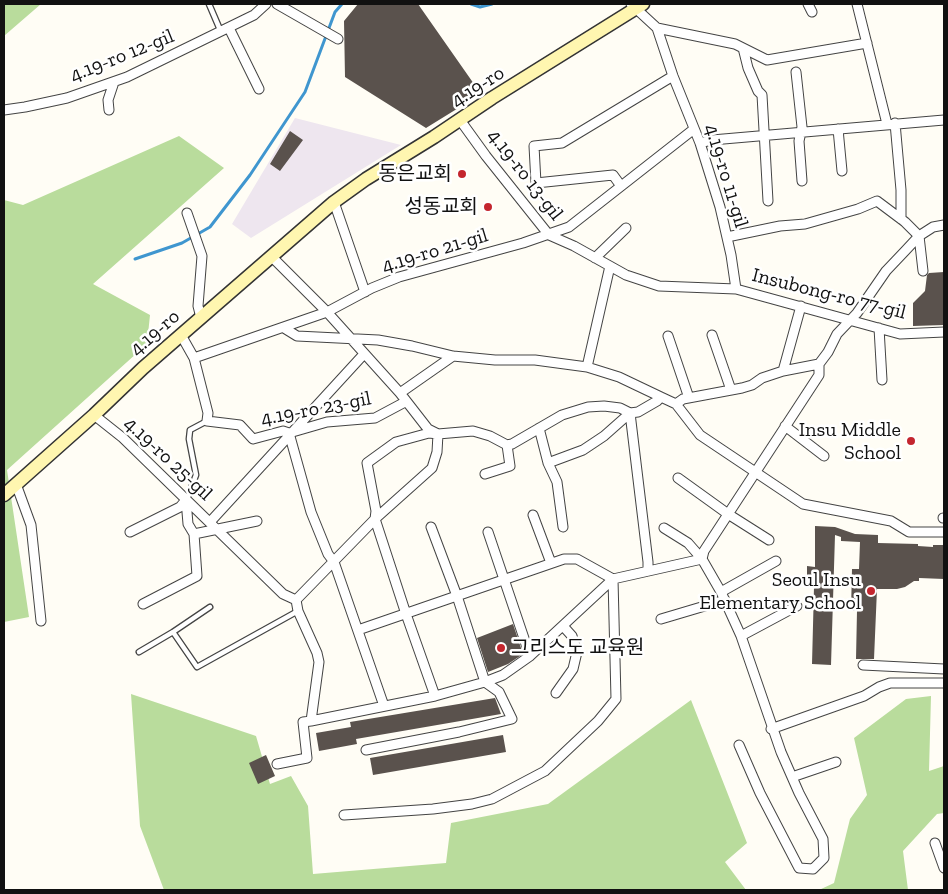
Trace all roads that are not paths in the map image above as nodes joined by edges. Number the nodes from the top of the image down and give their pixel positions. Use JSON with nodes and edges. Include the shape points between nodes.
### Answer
{"nodes":[{"id":1,"x":208,"y":4,"type":"edge"},
{"id":2,"x":266,"y":4,"type":"edge"},
{"id":3,"x":277,"y":4,"type":"edge"},
{"id":4,"x":857,"y":4,"type":"edge"},
{"id":5,"x":637,"y":5,"type":"edge"},
{"id":6,"x":657,"y":28,"type":"junction"},
{"id":7,"x":225,"y":30,"type":"junction"},
{"id":8,"x":338,"y":39,"type":"dead end"},
{"id":9,"x":867,"y":43,"type":"junction"},
{"id":10,"x":743,"y":48,"type":"junction"},
{"id":11,"x":796,"y":72,"type":"dead end"},
{"id":12,"x":673,"y":76,"type":"junction"},
{"id":13,"x":114,"y":82,"type":"junction"},
{"id":14,"x":259,"y":90,"type":"dead end"},
{"id":15,"x":4,"y":110,"type":"edge"},
{"id":16,"x":109,"y":110,"type":"dead end"},
{"id":17,"x":460,"y":120,"type":"junction"},
{"id":18,"x":944,"y":120,"type":"edge"},
{"id":19,"x":891,"y":124,"type":"junction"},
{"id":20,"x":838,"y":129,"type":"junction"},
{"id":21,"x":694,"y":130,"type":"junction"},
{"id":22,"x":800,"y":133,"type":"junction"},
{"id":23,"x":766,"y":136,"type":"junction"},
{"id":24,"x":700,"y":143,"type":"junction"},
{"id":25,"x":842,"y":171,"type":"dead end"},
{"id":26,"x":802,"y":181,"type":"dead end"},
{"id":27,"x":621,"y":186,"type":"junction"},
{"id":28,"x":768,"y":201,"type":"dead end"},
{"id":29,"x":334,"y":202,"type":"junction"},
{"id":30,"x":187,"y":213,"type":"dead end"},
{"id":31,"x":901,"y":219,"type":"junction"},
{"id":32,"x":944,"y":225,"type":"edge"},
{"id":33,"x":626,"y":228,"type":"dead end"},
{"id":34,"x":549,"y":235,"type":"junction"},
{"id":35,"x":919,"y":236,"type":"junction"},
{"id":36,"x":727,"y":237,"type":"junction"},
{"id":37,"x":271,"y":256,"type":"junction"},
{"id":38,"x":595,"y":258,"type":"junction"},
{"id":39,"x":610,"y":266,"type":"junction"},
{"id":40,"x":923,"y":271,"type":"dead end"},
{"id":41,"x":736,"y":289,"type":"junction"},
{"id":42,"x":365,"y":292,"type":"junction"},
{"id":43,"x":801,"y":306,"type":"junction"},
{"id":44,"x":327,"y":312,"type":"junction"},
{"id":45,"x":201,"y":318,"type":"junction"},
{"id":46,"x":849,"y":321,"type":"junction"},
{"id":47,"x":284,"y":328,"type":"junction"},
{"id":48,"x":879,"y":328,"type":"junction"},
{"id":49,"x":944,"y":332,"type":"edge"},
{"id":50,"x":181,"y":335,"type":"junction"},
{"id":51,"x":712,"y":335,"type":"dead end"},
{"id":52,"x":668,"y":336,"type":"dead end"},
{"id":53,"x":352,"y":340,"type":"junction"},
{"id":54,"x":364,"y":354,"type":"junction"},
{"id":55,"x":453,"y":356,"type":"junction"},
{"id":56,"x":194,"y":358,"type":"junction"},
{"id":57,"x":819,"y":364,"type":"junction"},
{"id":58,"x":587,"y":367,"type":"junction"},
{"id":59,"x":782,"y":370,"type":"junction"},
{"id":60,"x":882,"y":380,"type":"dead end"},
{"id":61,"x":731,"y":390,"type":"junction"},
{"id":62,"x":400,"y":394,"type":"junction"},
{"id":63,"x":661,"y":397,"type":"junction"},
{"id":64,"x":689,"y":398,"type":"junction"},
{"id":65,"x":405,"y":402,"type":"junction"},
{"id":66,"x":676,"y":404,"type":"junction"},
{"id":67,"x":630,"y":413,"type":"junction"},
{"id":68,"x":94,"y":415,"type":"junction"},
{"id":69,"x":207,"y":421,"type":"junction"},
{"id":70,"x":785,"y":426,"type":"junction"},
{"id":71,"x":539,"y":428,"type":"junction"},
{"id":72,"x":289,"y":433,"type":"junction"},
{"id":73,"x":438,"y":434,"type":"junction"},
{"id":74,"x":507,"y":445,"type":"junction"},
{"id":75,"x":824,"y":456,"type":"dead end"},
{"id":76,"x":548,"y":462,"type":"junction"},
{"id":77,"x":755,"y":473,"type":"junction"},
{"id":78,"x":486,"y":474,"type":"dead end"},
{"id":79,"x":678,"y":478,"type":"dead end"},
{"id":80,"x":16,"y":484,"type":"junction"},
{"id":81,"x":4,"y":495,"type":"edge"},
{"id":82,"x":186,"y":500,"type":"junction"},
{"id":83,"x":728,"y":514,"type":"junction"},
{"id":84,"x":533,"y":515,"type":"dead end"},
{"id":85,"x":376,"y":519,"type":"junction"},
{"id":86,"x":257,"y":521,"type":"dead end"},
{"id":87,"x":210,"y":522,"type":"junction"},
{"id":88,"x":563,"y":526,"type":"dead end"},
{"id":89,"x":431,"y":527,"type":"dead end"},
{"id":90,"x":664,"y":528,"type":"dead end"},
{"id":91,"x":217,"y":529,"type":"junction"},
{"id":92,"x":130,"y":532,"type":"dead end"},
{"id":93,"x":488,"y":532,"type":"dead end"},
{"id":94,"x":944,"y":532,"type":"edge"},
{"id":95,"x":194,"y":534,"type":"junction"},
{"id":96,"x":769,"y":540,"type":"dead end"},
{"id":97,"x":702,"y":559,"type":"junction"},
{"id":98,"x":776,"y":561,"type":"dead end"},
{"id":99,"x":334,"y":562,"type":"junction"},
{"id":100,"x":551,"y":563,"type":"junction"},
{"id":101,"x":648,"y":571,"type":"junction"},
{"id":102,"x":503,"y":579,"type":"junction"},
{"id":103,"x":613,"y":579,"type":"junction"},
{"id":104,"x":457,"y":596,"type":"junction"},
{"id":105,"x":723,"y":596,"type":"junction"},
{"id":106,"x":296,"y":600,"type":"junction"},
{"id":107,"x":143,"y":604,"type":"dead end"},
{"id":108,"x":797,"y":606,"type":"dead end"},
{"id":109,"x":210,"y":607,"type":"dead end"},
{"id":110,"x":298,"y":611,"type":"junction"},
{"id":111,"x":406,"y":614,"type":"junction"},
{"id":112,"x":661,"y":619,"type":"dead end"},
{"id":113,"x":41,"y":621,"type":"dead end"},
{"id":114,"x":563,"y":626,"type":"junction"},
{"id":115,"x":358,"y":630,"type":"junction"},
{"id":116,"x":173,"y":632,"type":"junction"},
{"id":117,"x":741,"y":636,"type":"junction"},
{"id":118,"x":139,"y":652,"type":"dead end"},
{"id":119,"x":530,"y":656,"type":"junction"},
{"id":120,"x":863,"y":665,"type":"dead end"},
{"id":121,"x":944,"y":669,"type":"edge"},
{"id":122,"x":485,"y":682,"type":"junction"},
{"id":123,"x":944,"y":683,"type":"edge"},
{"id":124,"x":556,"y":693,"type":"dead end"},
{"id":125,"x":435,"y":696,"type":"junction"},
{"id":126,"x":384,"y":706,"type":"junction"},
{"id":127,"x":311,"y":721,"type":"junction"},
{"id":128,"x":771,"y":729,"type":"junction"},
{"id":129,"x":739,"y":745,"type":"dead end"},
{"id":130,"x":366,"y":750,"type":"dead end"},
{"id":131,"x":836,"y":762,"type":"dead end"},
{"id":132,"x":277,"y":764,"type":"dead end"},
{"id":133,"x":792,"y":777,"type":"junction"},
{"id":134,"x":344,"y":815,"type":"dead end"},
{"id":135,"x":935,"y":843,"type":"dead end"},
{"id":136,"x":944,"y":868,"type":"edge"}],
"edges":[{"from":1,"to":7,"type":"lane"},
{"from":2,"to":7,"type":"street","name":"4.19-ro 12-gil","via":[[254,16]]},
{"from":3,"to":8,"type":"street"},
{"from":4,"to":9,"type":"street"},
{"from":5,"to":6,"type":"street","name":"4.19-ro 11-gil"},
{"from":5,"to":17,"type":"street","name":"4.19-ro"},
{"from":6,"to":10,"type":"street"},
{"from":6,"to":12,"type":"street","name":"4.19-ro 11-gil"},
{"from":7,"to":13,"type":"street","name":"4.19-ro 12-gil"},
{"from":7,"to":14,"type":"street"},
{"from":9,"to":10,"type":"street","via":[[767,60]]},
{"from":9,"to":19,"type":"street"},
{"from":10,"to":23,"type":"street","via":[[748,68],[762,95]]},
{"from":11,"to":22,"type":"street"},
{"from":12,"to":21,"type":"street","name":"4.19-ro 11-gil"},
{"from":12,"to":27,"type":"street","via":[[562,142],[534,146],[536,183],[613,175]]},
{"from":13,"to":15,"type":"street","name":"4.19-ro 12-gil","via":[[67,98]]},
{"from":13,"to":16,"type":"street","via":[[108,100]]},
{"from":17,"to":29,"type":"street","name":"4.19-ro"},
{"from":17,"to":34,"type":"street","name":"4.19-ro 13-gil"},
{"from":18,"to":19,"type":"street"},
{"from":19,"to":20,"type":"street"},
{"from":19,"to":31,"type":"street","via":[[901,190]]},
{"from":20,"to":22,"type":"street"},
{"from":20,"to":25,"type":"street"},
{"from":21,"to":24,"type":"street","name":"4.19-ro 11-gil"},
{"from":21,"to":27,"type":"street","name":"4.19-ro 21-gil"},
{"from":22,"to":23,"type":"street"},
{"from":22,"to":26,"type":"street"},
{"from":23,"to":24,"type":"street"},
{"from":23,"to":28,"type":"street"},
{"from":24,"to":36,"type":"street","name":"4.19-ro 11-gil"},
{"from":27,"to":34,"type":"street","name":"4.19-ro 21-gil","via":[[570,227]]},
{"from":29,"to":37,"type":"street","name":"4.19-ro"},
{"from":29,"to":42,"type":"street"},
{"from":30,"to":45,"type":"street","via":[[202,256],[198,306]]},
{"from":31,"to":35,"type":"street"},
{"from":31,"to":36,"type":"street","via":[[877,201],[805,224]]},
{"from":32,"to":35,"type":"street","via":[[933,227]]},
{"from":33,"to":38,"type":"street"},
{"from":34,"to":38,"type":"street","name":"4.19-ro 13-gil"},
{"from":34,"to":42,"type":"street","name":"4.19-ro 21-gil","via":[[399,277]]},
{"from":35,"to":40,"type":"street"},
{"from":35,"to":46,"type":"street","via":[[886,271]]},
{"from":36,"to":41,"type":"street","name":"4.19-ro 11-gil"},
{"from":37,"to":44,"type":"street"},
{"from":37,"to":45,"type":"street","name":"4.19-ro"},
{"from":38,"to":39,"type":"street","name":"4.19-ro 13-gil"},
{"from":39,"to":41,"type":"street","name":"4.19-ro 13-gil","via":[[659,286]]},
{"from":39,"to":58,"type":"street"},
{"from":41,"to":43,"type":"street","name":"Insubong-ro 77-gil"},
{"from":42,"to":44,"type":"street","name":"4.19-ro 21-gil"},
{"from":43,"to":46,"type":"street","name":"Insubong-ro 77-gil"},
{"from":43,"to":59,"type":"street"},
{"from":44,"to":47,"type":"street","name":"4.19-ro 21-gil"},
{"from":44,"to":53,"type":"street"},
{"from":45,"to":50,"type":"street","name":"4.19-ro"},
{"from":46,"to":48,"type":"street","name":"Insubong-ro 77-gil"},
{"from":46,"to":57,"type":"street"},
{"from":47,"to":53,"type":"street","via":[[298,336]]},
{"from":47,"to":56,"type":"street","name":"4.19-ro 21-gil"},
{"from":48,"to":49,"type":"street","name":"Insubong-ro 77-gil","via":[[900,334]]},
{"from":48,"to":60,"type":"street"},
{"from":50,"to":56,"type":"street"},
{"from":50,"to":68,"type":"street","name":"4.19-ro"},
{"from":51,"to":61,"type":"street"},
{"from":52,"to":64,"type":"street"},
{"from":53,"to":54,"type":"street"},
{"from":53,"to":55,"type":"street","via":[[378,340]]},
{"from":54,"to":62,"type":"street"},
{"from":54,"to":72,"type":"street"},
{"from":55,"to":58,"type":"street","via":[[535,360]]},
{"from":55,"to":62,"type":"street"},
{"from":56,"to":69,"type":"street","via":[[208,412]]},
{"from":57,"to":59,"type":"street"},
{"from":57,"to":70,"type":"street","via":[[818,375]]},
{"from":58,"to":63,"type":"street"},
{"from":59,"to":61,"type":"street","via":[[752,385]]},
{"from":61,"to":64,"type":"street"},
{"from":62,"to":65,"type":"street"},
{"from":63,"to":66,"type":"street"},
{"from":63,"to":67,"type":"street","via":[[638,412]]},
{"from":64,"to":66,"type":"street"},
{"from":65,"to":72,"type":"street","name":"4.19-ro 23-gil","via":[[376,418],[327,422]]},
{"from":65,"to":73,"type":"street","via":[[428,428]]},
{"from":66,"to":77,"type":"street","via":[[700,435]]},
{"from":67,"to":71,"type":"street","via":[[620,408],[588,407],[562,415]]},
{"from":67,"to":76,"type":"street","via":[[583,450]]},
{"from":67,"to":101,"type":"street"},
{"from":68,"to":80,"type":"street","name":"4.19-ro"},
{"from":68,"to":82,"type":"street","name":"4.19-ro 25-gil"},
{"from":69,"to":72,"type":"street","name":"4.19-ro 23-gil","via":[[240,425],[253,439],[282,431]]},
{"from":69,"to":82,"type":"lane","via":[[190,430],[196,475]]},
{"from":70,"to":75,"type":"street"},
{"from":70,"to":77,"type":"street"},
{"from":71,"to":74,"type":"street"},
{"from":71,"to":76,"type":"street"},
{"from":72,"to":87,"type":"street"},
{"from":72,"to":99,"type":"street","via":[[311,512]]},
{"from":73,"to":74,"type":"street","via":[[473,431]]},
{"from":73,"to":85,"type":"street","via":[[432,468]]},
{"from":73,"to":85,"type":"street","via":[[429,433],[396,442],[367,463]]},
{"from":74,"to":78,"type":"street","via":[[510,466]]},
{"from":76,"to":88,"type":"street","via":[[557,482]]},
{"from":77,"to":83,"type":"street"},
{"from":77,"to":94,"type":"street","via":[[803,504],[891,521],[909,532]]},
{"from":79,"to":83,"type":"street"},
{"from":80,"to":81,"type":"street","name":"4.19-ro"},
{"from":80,"to":113,"type":"street","via":[[31,525]]},
{"from":82,"to":87,"type":"street","name":"4.19-ro 25-gil"},
{"from":82,"to":92,"type":"street","via":[[180,507]]},
{"from":82,"to":95,"type":"street","via":[[188,524]]},
{"from":83,"to":96,"type":"street"},
{"from":83,"to":97,"type":"street"},
{"from":84,"to":100,"type":"street"},
{"from":85,"to":99,"type":"street"},
{"from":85,"to":111,"type":"street"},
{"from":86,"to":91,"type":"street","name":"4.19-ro 25-gil"},
{"from":87,"to":91,"type":"street","name":"4.19-ro 25-gil"},
{"from":89,"to":104,"type":"street"},
{"from":90,"to":97,"type":"street","via":[[688,543]]},
{"from":91,"to":95,"type":"street"},
{"from":91,"to":106,"type":"street","name":"4.19-ro 25-gil","via":[[283,594]]},
{"from":93,"to":102,"type":"street"},
{"from":95,"to":107,"type":"street","via":[[197,576]]},
{"from":97,"to":101,"type":"street"},
{"from":97,"to":105,"type":"street"},
{"from":98,"to":105,"type":"street"},
{"from":99,"to":106,"type":"street"},
{"from":99,"to":115,"type":"street"},
{"from":100,"to":102,"type":"street"},
{"from":100,"to":103,"type":"street","via":[[577,559]]},
{"from":101,"to":103,"type":"street"},
{"from":102,"to":104,"type":"street"},
{"from":102,"to":119,"type":"street"},
{"from":103,"to":114,"type":"street"},
{"from":103,"to":134,"type":"street","via":[[616,699],[564,755],[545,771],[492,799],[433,809]]},
{"from":104,"to":111,"type":"street"},
{"from":104,"to":122,"type":"street"},
{"from":105,"to":112,"type":"street"},
{"from":105,"to":117,"type":"street"},
{"from":106,"to":110,"type":"street"},
{"from":108,"to":117,"type":"street"},
{"from":109,"to":116,"type":"lane"},
{"from":110,"to":116,"type":"lane","via":[[198,666]]},
{"from":110,"to":127,"type":"street","via":[[319,662]]},
{"from":111,"to":115,"type":"street"},
{"from":111,"to":125,"type":"street"},
{"from":114,"to":119,"type":"street"},
{"from":114,"to":124,"type":"street","via":[[572,636],[577,652],[573,669]]},
{"from":115,"to":126,"type":"street"},
{"from":116,"to":118,"type":"lane"},
{"from":117,"to":128,"type":"street"},
{"from":119,"to":122,"type":"street"},
{"from":120,"to":121,"type":"street"},
{"from":122,"to":125,"type":"street"},
{"from":122,"to":130,"type":"street","via":[[499,692],[512,719]]},
{"from":123,"to":128,"type":"street","via":[[890,683],[864,696]]},
{"from":125,"to":126,"type":"street"},
{"from":126,"to":127,"type":"street"},
{"from":127,"to":132,"type":"street","via":[[303,722],[307,758]]},
{"from":128,"to":133,"type":"street"},
{"from":129,"to":133,"type":"street","via":[[760,793],[800,868],[813,869],[824,858],[823,839]]},
{"from":131,"to":133,"type":"street"},
{"from":135,"to":136,"type":"street"}]}
